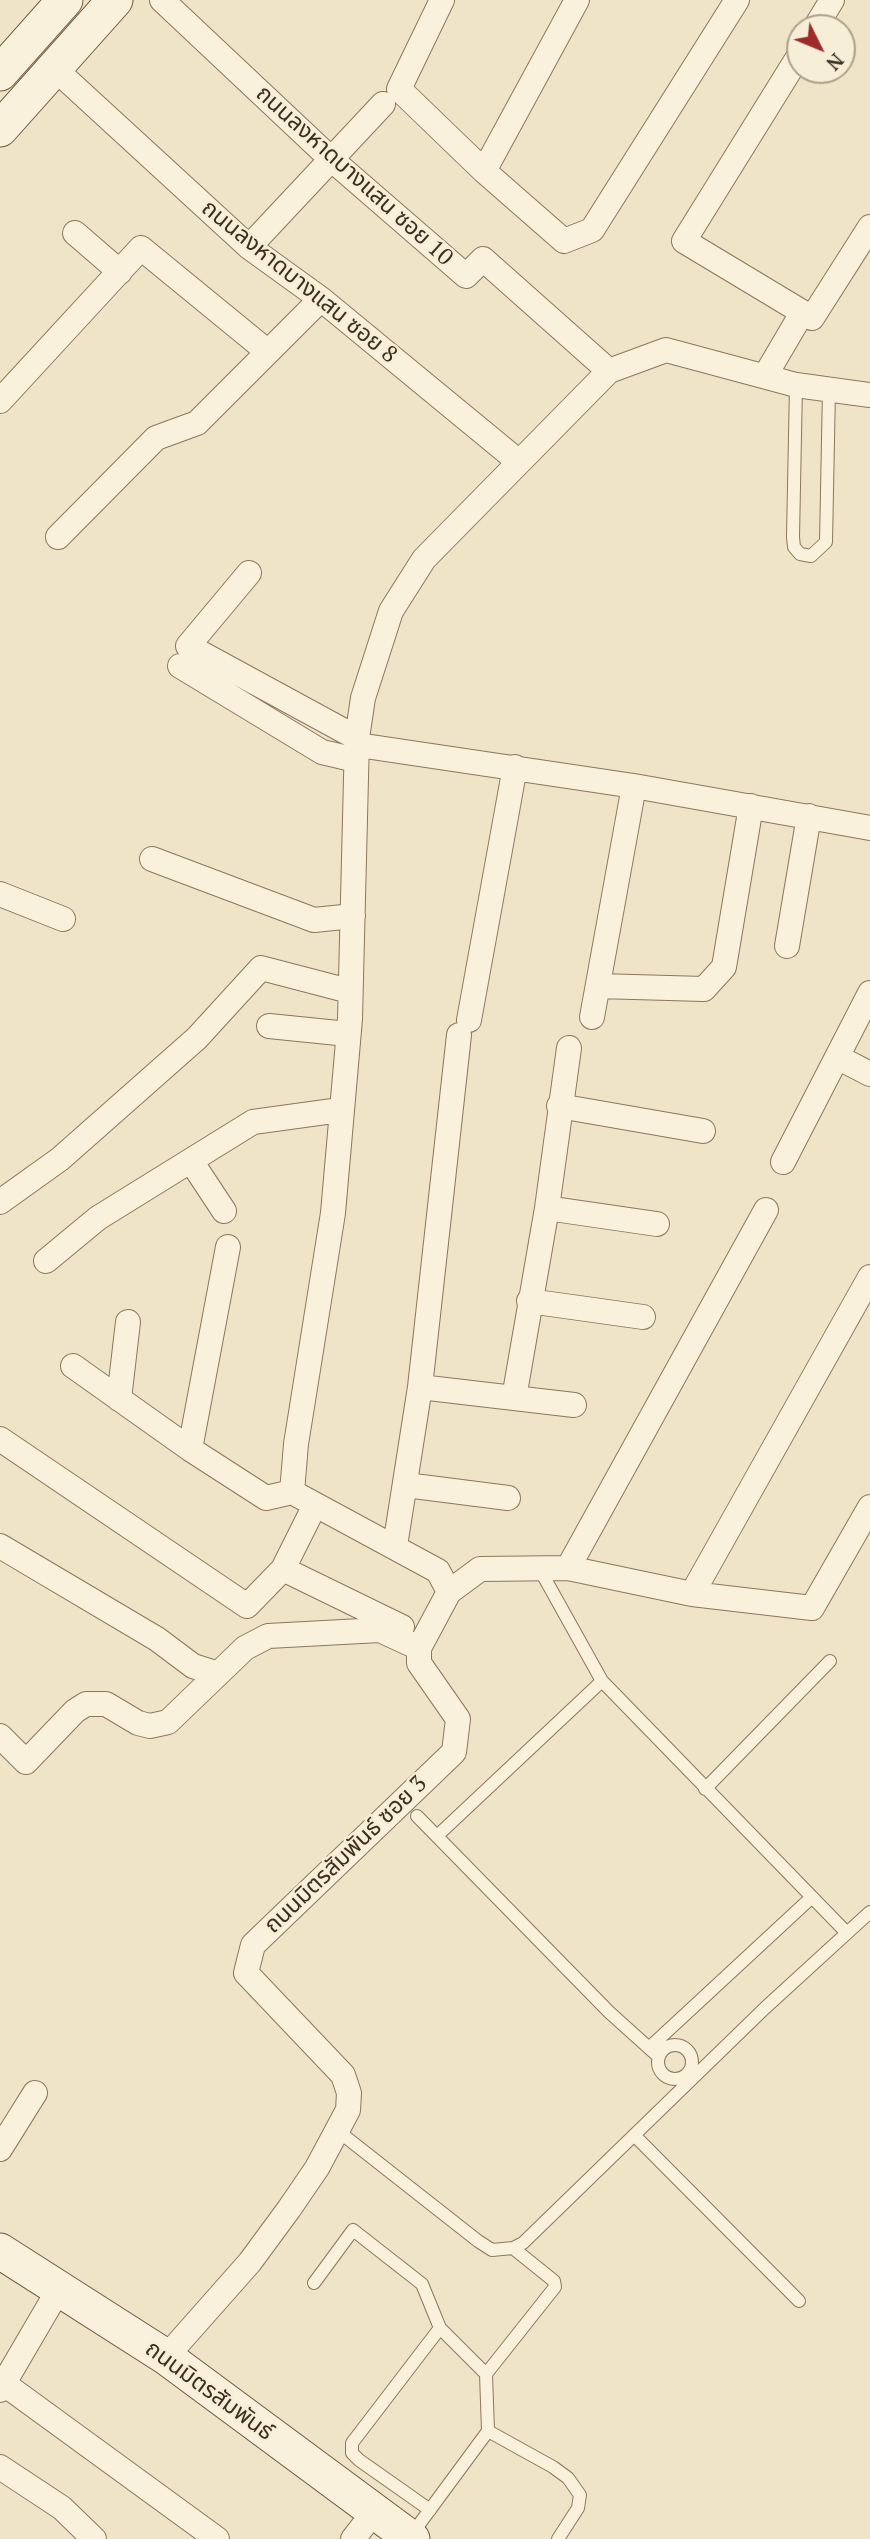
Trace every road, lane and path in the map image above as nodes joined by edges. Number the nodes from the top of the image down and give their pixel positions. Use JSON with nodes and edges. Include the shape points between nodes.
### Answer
{"nodes":[{"id":1,"x":65,"y":0,"type":"edge"},
{"id":2,"x":115,"y":0,"type":"edge"},
{"id":3,"x":162,"y":0,"type":"edge"},
{"id":4,"x":442,"y":0,"type":"edge"},
{"id":5,"x":577,"y":0,"type":"edge"},
{"id":6,"x":737,"y":0,"type":"edge"},
{"id":7,"x":54,"y":68,"type":"junction"},
{"id":8,"x":0,"y":73,"type":"edge"},
{"id":9,"x":786,"y":77,"type":"edge"},
{"id":10,"x":383,"y":104,"type":"dead end"},
{"id":11,"x":0,"y":129,"type":"edge"},
{"id":12,"x":331,"y":159,"type":"junction"},
{"id":13,"x":484,"y":171,"type":"junction"},
{"id":14,"x":870,"y":227,"type":"edge"},
{"id":15,"x":75,"y":233,"type":"dead end"},
{"id":16,"x":249,"y":247,"type":"junction"},
{"id":17,"x":120,"y":272,"type":"junction"},
{"id":18,"x":321,"y":299,"type":"junction"},
{"id":19,"x":807,"y":315,"type":"junction"},
{"id":20,"x":268,"y":352,"type":"junction"},
{"id":21,"x":608,"y":372,"type":"junction"},
{"id":22,"x":780,"y":380,"type":"junction"},
{"id":23,"x":829,"y":389,"type":"junction"},
{"id":24,"x":868,"y":391,"type":"edge"},
{"id":25,"x":0,"y":401,"type":"edge"},
{"id":26,"x":519,"y":462,"type":"junction"},
{"id":27,"x":58,"y":537,"type":"dead end"},
{"id":28,"x":249,"y":573,"type":"dead end"},
{"id":29,"x":180,"y":666,"type":"dead end"},
{"id":30,"x":357,"y":748,"type":"junction"},
{"id":31,"x":515,"y":767,"type":"junction"},
{"id":32,"x":634,"y":786,"type":"junction"},
{"id":33,"x":751,"y":806,"type":"junction"},
{"id":34,"x":810,"y":816,"type":"junction"},
{"id":35,"x":870,"y":828,"type":"edge"},
{"id":36,"x":152,"y":859,"type":"dead end"},
{"id":37,"x":0,"y":894,"type":"edge"},
{"id":38,"x":353,"y":916,"type":"junction"},
{"id":39,"x":63,"y":919,"type":"dead end"},
{"id":40,"x":787,"y":946,"type":"dead end"},
{"id":41,"x":598,"y":986,"type":"junction"},
{"id":42,"x":348,"y":991,"type":"junction"},
{"id":43,"x":870,"y":993,"type":"edge"},
{"id":44,"x":592,"y":1017,"type":"dead end"},
{"id":45,"x":269,"y":1026,"type":"dead end"},
{"id":46,"x":348,"y":1034,"type":"junction"},
{"id":47,"x":569,"y":1048,"type":"dead end"},
{"id":48,"x":839,"y":1058,"type":"junction"},
{"id":49,"x":870,"y":1074,"type":"edge"},
{"id":50,"x":559,"y":1106,"type":"junction"},
{"id":51,"x":340,"y":1111,"type":"junction"},
{"id":52,"x":703,"y":1131,"type":"dead end"},
{"id":53,"x":191,"y":1161,"type":"junction"},
{"id":54,"x":783,"y":1162,"type":"dead end"},
{"id":55,"x":0,"y":1202,"type":"edge"},
{"id":56,"x":547,"y":1208,"type":"junction"},
{"id":57,"x":766,"y":1210,"type":"dead end"},
{"id":58,"x":224,"y":1211,"type":"dead end"},
{"id":59,"x":657,"y":1224,"type":"dead end"},
{"id":60,"x":228,"y":1247,"type":"dead end"},
{"id":61,"x":46,"y":1261,"type":"dead end"},
{"id":62,"x":870,"y":1277,"type":"edge"},
{"id":63,"x":529,"y":1301,"type":"junction"},
{"id":64,"x":643,"y":1317,"type":"dead end"},
{"id":65,"x":128,"y":1322,"type":"dead end"},
{"id":66,"x":73,"y":1366,"type":"dead end"},
{"id":67,"x":420,"y":1387,"type":"junction"},
{"id":68,"x":514,"y":1398,"type":"junction"},
{"id":69,"x":119,"y":1399,"type":"junction"},
{"id":70,"x":574,"y":1405,"type":"dead end"},
{"id":71,"x":0,"y":1439,"type":"edge"},
{"id":72,"x":190,"y":1449,"type":"junction"},
{"id":73,"x":407,"y":1485,"type":"junction"},
{"id":74,"x":292,"y":1492,"type":"junction"},
{"id":75,"x":508,"y":1498,"type":"dead end"},
{"id":76,"x":315,"y":1505,"type":"junction"},
{"id":77,"x":870,"y":1507,"type":"edge"},
{"id":78,"x":0,"y":1546,"type":"edge"},
{"id":79,"x":395,"y":1546,"type":"junction"},
{"id":80,"x":538,"y":1567,"type":"junction"},
{"id":81,"x":568,"y":1568,"type":"junction"},
{"id":82,"x":283,"y":1569,"type":"junction"},
{"id":83,"x":449,"y":1592,"type":"junction"},
{"id":84,"x":692,"y":1594,"type":"junction"},
{"id":85,"x":422,"y":1643,"type":"junction"},
{"id":86,"x":830,"y":1661,"type":"dead end"},
{"id":87,"x":218,"y":1674,"type":"junction"},
{"id":88,"x":602,"y":1681,"type":"junction"},
{"id":89,"x":0,"y":1736,"type":"edge"},
{"id":90,"x":705,"y":1789,"type":"junction"},
{"id":91,"x":417,"y":1816,"type":"dead end"},
{"id":92,"x":438,"y":1836,"type":"junction"},
{"id":93,"x":811,"y":1897,"type":"junction"},
{"id":94,"x":870,"y":1912,"type":"edge"},
{"id":95,"x":846,"y":1932,"type":"junction"},
{"id":96,"x":649,"y":2048,"type":"junction"},
{"id":97,"x":691,"y":2056,"type":"junction"},
{"id":98,"x":659,"y":2057,"type":"junction"},
{"id":99,"x":709,"y":2063,"type":"junction"},
{"id":100,"x":672,"y":2079,"type":"junction"},
{"id":101,"x":35,"y":2093,"type":"dead end"},
{"id":102,"x":673,"y":2098,"type":"junction"},
{"id":103,"x":338,"y":2131,"type":"junction"},
{"id":104,"x":635,"y":2136,"type":"junction"},
{"id":105,"x":0,"y":2149,"type":"edge"},
{"id":106,"x":513,"y":2248,"type":"junction"},
{"id":107,"x":0,"y":2251,"type":"edge"},
{"id":108,"x":314,"y":2283,"type":"dead end"},
{"id":109,"x":59,"y":2289,"type":"junction"},
{"id":110,"x":799,"y":2301,"type":"dead end"},
{"id":111,"x":440,"y":2328,"type":"junction"},
{"id":112,"x":166,"y":2357,"type":"junction"},
{"id":113,"x":486,"y":2374,"type":"junction"},
{"id":114,"x":2,"y":2386,"type":"edge"},
{"id":115,"x":488,"y":2431,"type":"junction"},
{"id":116,"x":0,"y":2467,"type":"edge"},
{"id":117,"x":374,"y":2512,"type":"junction"},
{"id":118,"x":417,"y":2529,"type":"edge"},
{"id":119,"x":94,"y":2539,"type":"edge"},
{"id":120,"x":217,"y":2539,"type":"edge"},
{"id":121,"x":352,"y":2539,"type":"edge"},
{"id":122,"x":558,"y":2539,"type":"edge"}],
"edges":[{"from":1,"to":8,"type":"street"},
{"from":2,"to":7,"type":"street"},
{"from":3,"to":12,"type":"street","name":"ถนนลงหาดบางแสน ซอย 10"},
{"from":4,"to":13,"type":"street","via":[[399,89]]},
{"from":5,"to":13,"type":"street"},
{"from":6,"to":13,"type":"street","via":[[592,230],[564,241]]},
{"from":7,"to":11,"type":"street"},
{"from":7,"to":16,"type":"street","name":"ถนนลงหาดบางแสน ซอย 8"},
{"from":9,"to":19,"type":"street","via":[[684,241]]},
{"from":10,"to":12,"type":"street"},
{"from":12,"to":16,"type":"street"},
{"from":12,"to":21,"type":"street","name":"ถนนลงหาดบางแสน ซอย 10","via":[[466,276],[483,259]]},
{"from":14,"to":19,"type":"street"},
{"from":15,"to":17,"type":"street"},
{"from":16,"to":18,"type":"street","name":"ถนนลงหาดบางแสน ซอย 8"},
{"from":17,"to":20,"type":"street","via":[[141,248]]},
{"from":17,"to":25,"type":"street"},
{"from":18,"to":20,"type":"street"},
{"from":18,"to":26,"type":"street","name":"ถนนลงหาดบางแสน ซอย 8"},
{"from":19,"to":22,"type":"street"},
{"from":20,"to":27,"type":"street","via":[[197,423],[156,438]]},
{"from":21,"to":22,"type":"street","via":[[666,350]]},
{"from":21,"to":26,"type":"street"},
{"from":22,"to":23,"type":"street"},
{"from":22,"to":23,"type":"lane","via":[[794,547],[811,556],[826,542]]},
{"from":23,"to":24,"type":"street"},
{"from":26,"to":30,"type":"street","via":[[424,559],[391,611],[363,698]]},
{"from":28,"to":30,"type":"street","via":[[188,646]]},
{"from":29,"to":30,"type":"street","via":[[322,752]]},
{"from":30,"to":31,"type":"street"},
{"from":30,"to":38,"type":"street"},
{"from":31,"to":32,"type":"street"},
{"from":31,"to":67,"type":"street","via":[[464,1027]]},
{"from":32,"to":33,"type":"street"},
{"from":32,"to":41,"type":"street"},
{"from":33,"to":34,"type":"street"},
{"from":33,"to":41,"type":"street","via":[[724,967],[704,989]]},
{"from":34,"to":35,"type":"street"},
{"from":34,"to":40,"type":"street"},
{"from":36,"to":38,"type":"street","via":[[314,920]]},
{"from":37,"to":39,"type":"street"},
{"from":38,"to":42,"type":"street"},
{"from":41,"to":44,"type":"street"},
{"from":42,"to":46,"type":"street"},
{"from":42,"to":55,"type":"street","via":[[261,968],[197,1038],[60,1159]]},
{"from":43,"to":48,"type":"street"},
{"from":45,"to":46,"type":"street"},
{"from":46,"to":51,"type":"street"},
{"from":47,"to":50,"type":"street"},
{"from":48,"to":49,"type":"street"},
{"from":48,"to":54,"type":"street"},
{"from":50,"to":52,"type":"street"},
{"from":50,"to":56,"type":"street"},
{"from":51,"to":53,"type":"street","via":[[253,1122]]},
{"from":51,"to":74,"type":"street","via":[[333,1213]]},
{"from":53,"to":58,"type":"street"},
{"from":53,"to":61,"type":"street","via":[[98,1218]]},
{"from":56,"to":59,"type":"street"},
{"from":56,"to":63,"type":"street"},
{"from":57,"to":81,"type":"street"},
{"from":60,"to":72,"type":"street"},
{"from":62,"to":84,"type":"street"},
{"from":63,"to":64,"type":"street"},
{"from":63,"to":68,"type":"street"},
{"from":65,"to":69,"type":"street"},
{"from":66,"to":69,"type":"street"},
{"from":67,"to":68,"type":"street"},
{"from":67,"to":73,"type":"street"},
{"from":68,"to":70,"type":"street"},
{"from":69,"to":72,"type":"street"},
{"from":71,"to":82,"type":"street","via":[[247,1606]]},
{"from":72,"to":74,"type":"street","via":[[266,1498]]},
{"from":73,"to":75,"type":"street"},
{"from":73,"to":79,"type":"street"},
{"from":74,"to":76,"type":"street"},
{"from":76,"to":79,"type":"street"},
{"from":76,"to":82,"type":"street"},
{"from":77,"to":84,"type":"street","via":[[812,1608]]},
{"from":78,"to":87,"type":"street","via":[[157,1639],[193,1666]]},
{"from":79,"to":83,"type":"street","via":[[438,1571]]},
{"from":80,"to":81,"type":"street"},
{"from":80,"to":83,"type":"street","via":[[480,1569]]},
{"from":80,"to":88,"type":"lane"},
{"from":81,"to":84,"type":"street"},
{"from":82,"to":85,"type":"street"},
{"from":83,"to":85,"type":"street"},
{"from":85,"to":87,"type":"street","via":[[380,1630],[283,1634],[255,1642]]},
{"from":85,"to":103,"type":"street","name":"ถนนมิตรสัมพันธ์ ซอย 3","via":[[419,1663],[458,1719],[454,1752],[253,1945],[246,1973],[343,2075],[348,2110]]},
{"from":86,"to":90,"type":"lane"},
{"from":87,"to":89,"type":"street","via":[[160,1725],[138,1723],[106,1704],[86,1704],[26,1762]]},
{"from":88,"to":90,"type":"lane"},
{"from":88,"to":92,"type":"lane"},
{"from":90,"to":93,"type":"lane"},
{"from":91,"to":92,"type":"lane"},
{"from":92,"to":96,"type":"lane"},
{"from":93,"to":95,"type":"lane"},
{"from":93,"to":96,"type":"lane"},
{"from":94,"to":95,"type":"lane"},
{"from":95,"to":99,"type":"lane"},
{"from":96,"to":98,"type":"lane"},
{"from":97,"to":98,"type":"lane","via":[[676,2045]]},
{"from":97,"to":99,"type":"lane"},
{"from":97,"to":100,"type":"lane","via":[[687,2074]]},
{"from":98,"to":100,"type":"lane","via":[[662,2073]]},
{"from":99,"to":102,"type":"lane"},
{"from":100,"to":102,"type":"lane"},
{"from":101,"to":105,"type":"street"},
{"from":102,"to":104,"type":"lane"},
{"from":103,"to":106,"type":"lane","via":[[478,2241],[492,2249]]},
{"from":103,"to":112,"type":"street","name":"ถนนมิตรสัมพันธ์ ซอย 3","via":[[250,2262]]},
{"from":104,"to":106,"type":"lane"},
{"from":104,"to":110,"type":"lane"},
{"from":106,"to":113,"type":"lane","via":[[554,2281],[555,2287]]},
{"from":107,"to":109,"type":"street","name":"ถนนมิตรสัมพันธ์"},
{"from":108,"to":111,"type":"lane","via":[[353,2230],[422,2284]]},
{"from":109,"to":112,"type":"street","name":"ถนนมิตรสัมพันธ์"},
{"from":109,"to":114,"type":"street"},
{"from":111,"to":113,"type":"lane"},
{"from":111,"to":118,"type":"lane","via":[[352,2443],[352,2453]]},
{"from":112,"to":117,"type":"street","name":"ถนนมิตรสัมพันธ์"},
{"from":113,"to":115,"type":"lane"},
{"from":114,"to":120,"type":"street"},
{"from":115,"to":118,"type":"lane"},
{"from":115,"to":122,"type":"lane","via":[[552,2467],[580,2495],[578,2508]]},
{"from":116,"to":119,"type":"street","via":[[62,2508]]},
{"from":117,"to":118,"type":"street","name":"ถนนมิตรสัมพันธ์"},
{"from":117,"to":121,"type":"street"}]}
